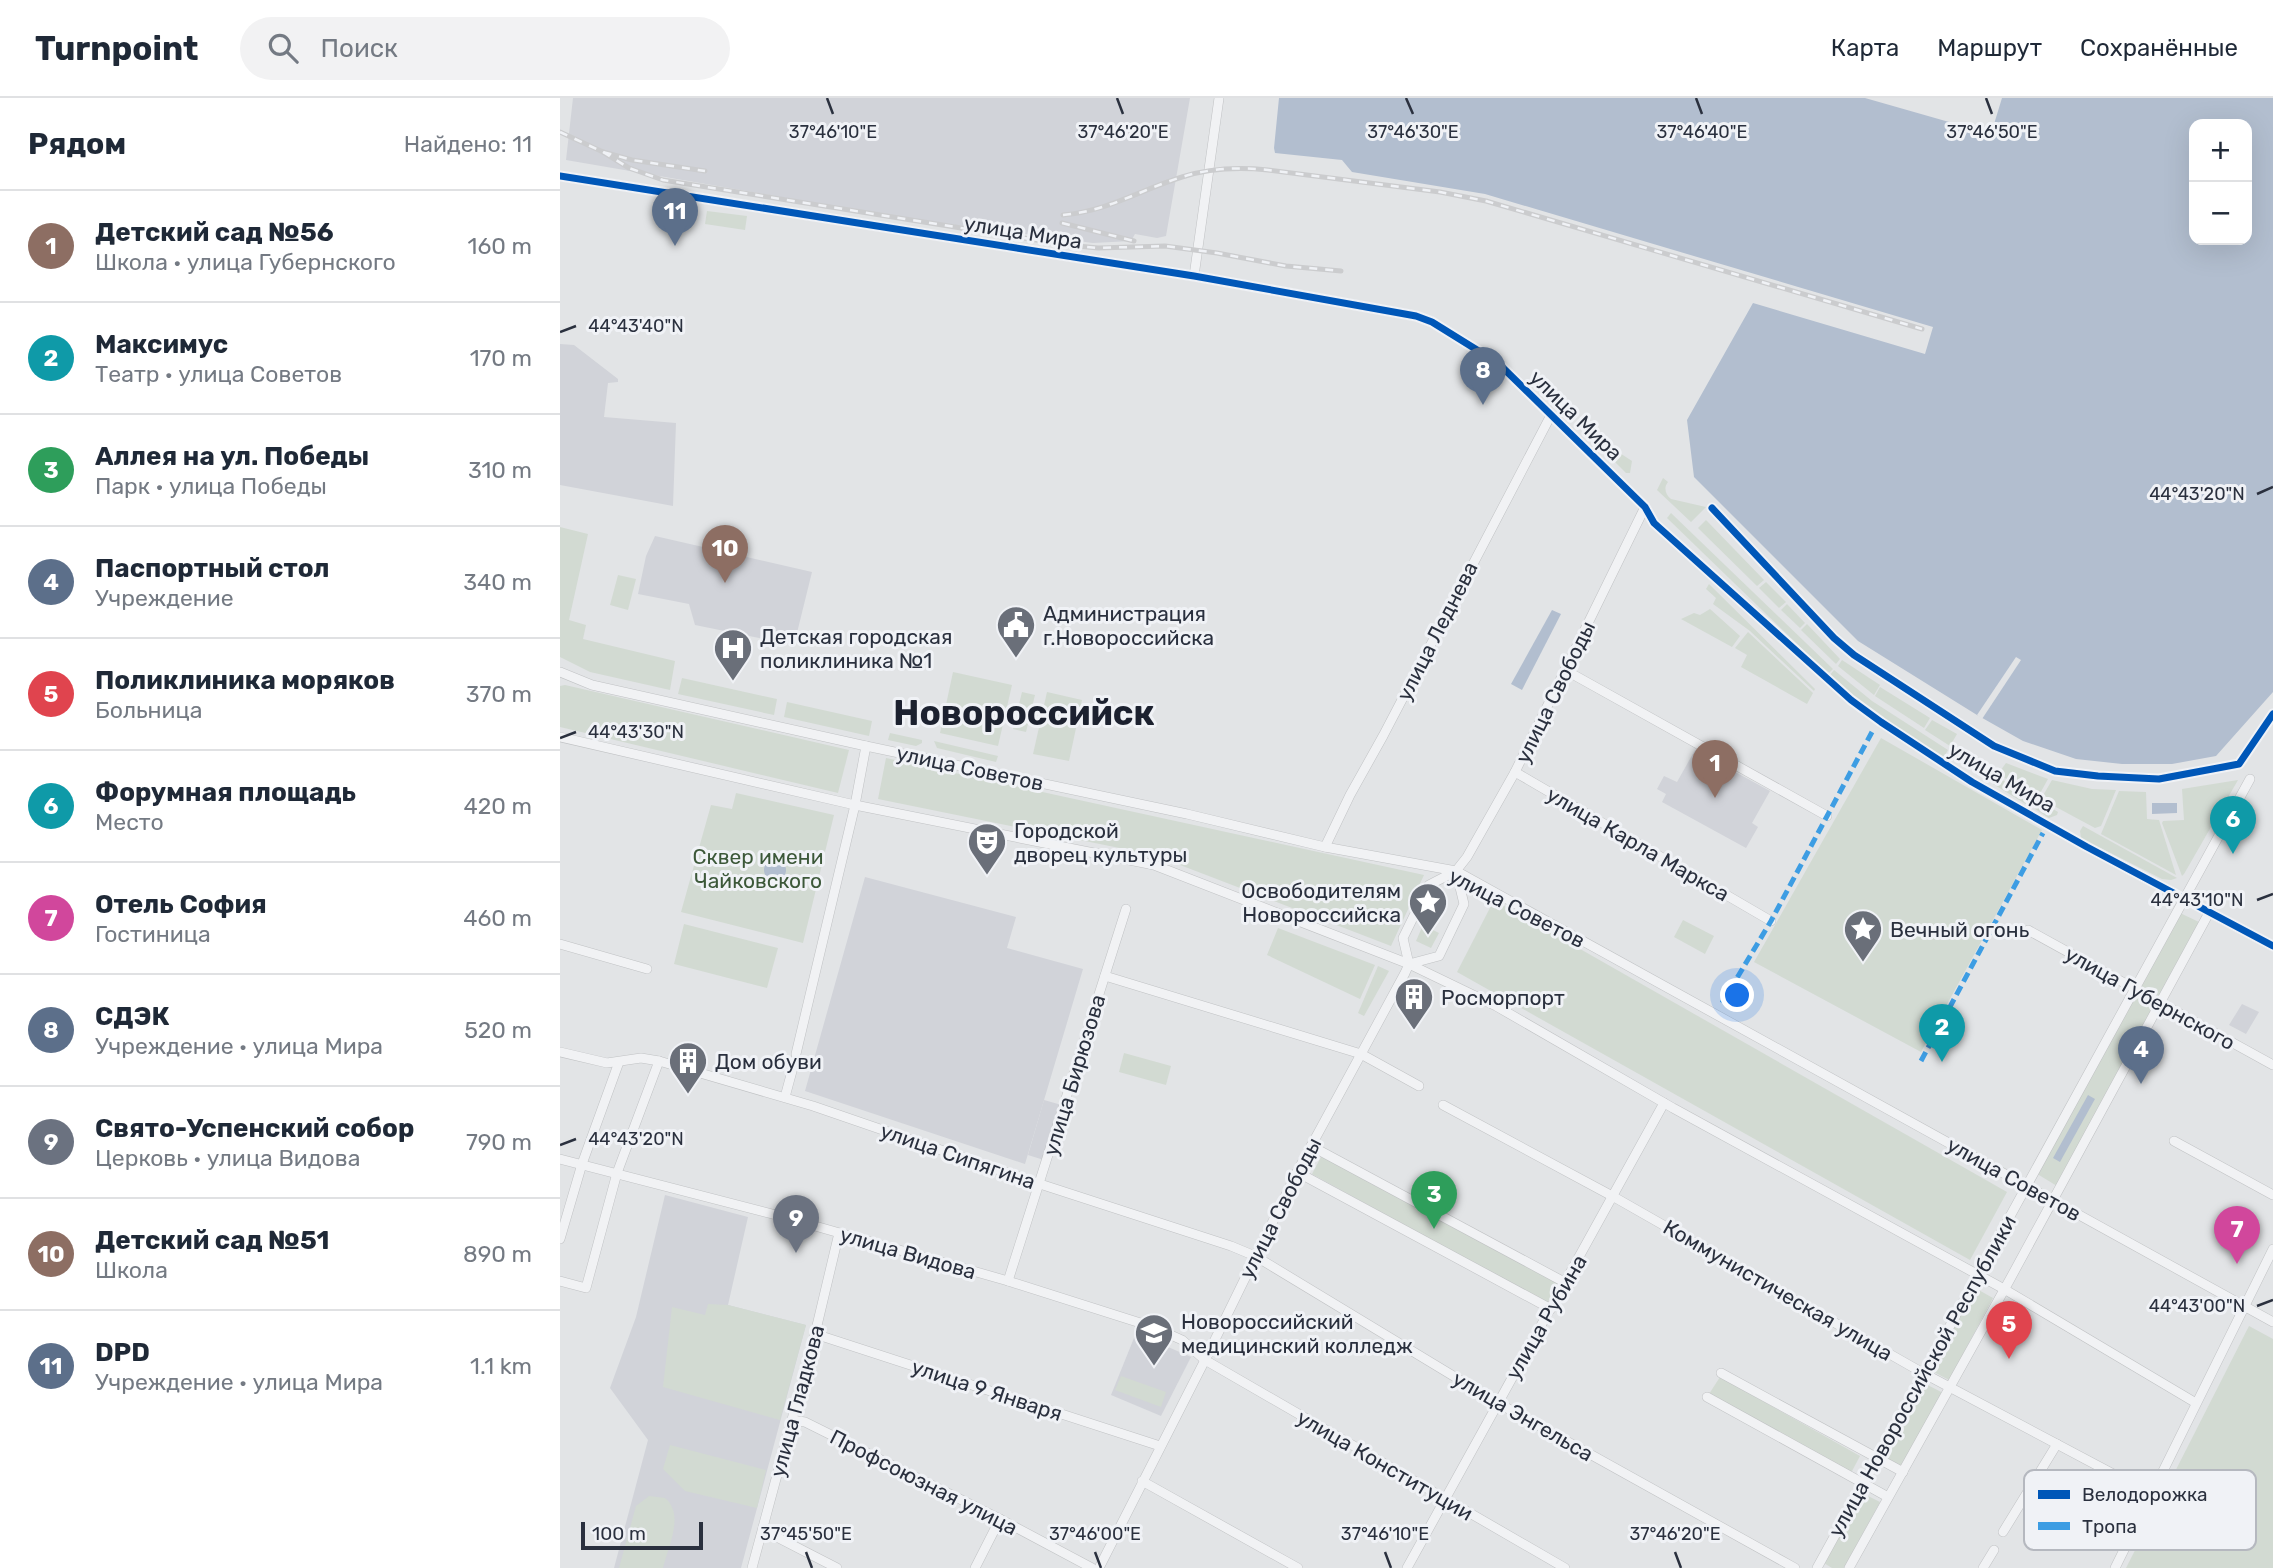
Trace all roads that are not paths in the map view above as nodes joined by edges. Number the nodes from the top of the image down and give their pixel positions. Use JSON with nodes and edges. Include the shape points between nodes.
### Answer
{"nodes":[{"id":1,"x":1219,"y":98,"type":"edge"},
{"id":2,"x":560,"y":176,"type":"edge"},
{"id":3,"x":1194,"y":276,"type":"junction"},
{"id":4,"x":1551,"y":415,"type":"junction"},
{"id":5,"x":1645,"y":507,"type":"junction"},
{"id":6,"x":1565,"y":670,"type":"junction"},
{"id":7,"x":560,"y":673,"type":"edge"},
{"id":8,"x":560,"y":737,"type":"edge"},
{"id":9,"x":866,"y":746,"type":"junction"},
{"id":10,"x":1515,"y":772,"type":"junction"},
{"id":11,"x":2250,"y":779,"type":"dead end"},
{"id":12,"x":855,"y":805,"type":"junction"},
{"id":13,"x":1827,"y":816,"type":"dead end"},
{"id":14,"x":1325,"y":847,"type":"junction"},
{"id":15,"x":1456,"y":871,"type":"junction"},
{"id":16,"x":2184,"y":897,"type":"junction"},
{"id":17,"x":1126,"y":909,"type":"dead end"},
{"id":18,"x":2210,"y":911,"type":"junction"},
{"id":19,"x":1771,"y":921,"type":"dead end"},
{"id":20,"x":2028,"y":930,"type":"dead end"},
{"id":21,"x":560,"y":944,"type":"edge"},
{"id":22,"x":2273,"y":946,"type":"edge"},
{"id":23,"x":1409,"y":964,"type":"junction"},
{"id":24,"x":647,"y":969,"type":"dead end"},
{"id":25,"x":1105,"y":976,"type":"junction"},
{"id":26,"x":2134,"y":989,"type":"junction"},
{"id":27,"x":2160,"y":1002,"type":"junction"},
{"id":28,"x":560,"y":1052,"type":"edge"},
{"id":29,"x":1361,"y":1054,"type":"junction"},
{"id":30,"x":659,"y":1061,"type":"junction"},
{"id":31,"x":619,"y":1062,"type":"junction"},
{"id":32,"x":2273,"y":1066,"type":"edge"},
{"id":33,"x":1419,"y":1086,"type":"dead end"},
{"id":34,"x":785,"y":1097,"type":"junction"},
{"id":35,"x":1664,"y":1103,"type":"junction"},
{"id":36,"x":1443,"y":1105,"type":"dead end"},
{"id":37,"x":2175,"y":1141,"type":"dead end"},
{"id":38,"x":1311,"y":1146,"type":"junction"},
{"id":39,"x":560,"y":1159,"type":"edge"},
{"id":40,"x":582,"y":1164,"type":"junction"},
{"id":41,"x":1297,"y":1171,"type":"junction"},
{"id":42,"x":617,"y":1173,"type":"junction"},
{"id":43,"x":1040,"y":1184,"type":"junction"},
{"id":44,"x":2026,"y":1185,"type":"junction"},
{"id":45,"x":2273,"y":1195,"type":"edge"},
{"id":46,"x":1614,"y":1197,"type":"junction"},
{"id":47,"x":2053,"y":1200,"type":"junction"},
{"id":48,"x":839,"y":1233,"type":"junction"},
{"id":49,"x":560,"y":1239,"type":"edge"},
{"id":50,"x":2273,"y":1249,"type":"edge"},
{"id":51,"x":1255,"y":1256,"type":"junction"},
{"id":52,"x":1977,"y":1274,"type":"junction"},
{"id":53,"x":560,"y":1281,"type":"edge"},
{"id":54,"x":1009,"y":1281,"type":"junction"},
{"id":55,"x":1566,"y":1283,"type":"junction"},
{"id":56,"x":2004,"y":1289,"type":"junction"},
{"id":57,"x":2244,"y":1306,"type":"junction"},
{"id":58,"x":1551,"y":1309,"type":"junction"},
{"id":59,"x":2273,"y":1322,"type":"edge"},
{"id":60,"x":815,"y":1334,"type":"junction"},
{"id":61,"x":1205,"y":1360,"type":"junction"},
{"id":62,"x":1721,"y":1373,"type":"dead end"},
{"id":63,"x":1923,"y":1373,"type":"junction"},
{"id":64,"x":1950,"y":1387,"type":"junction"},
{"id":65,"x":1707,"y":1397,"type":"dead end"},
{"id":66,"x":1498,"y":1403,"type":"junction"},
{"id":67,"x":2196,"y":1403,"type":"junction"},
{"id":68,"x":792,"y":1420,"type":"junction"},
{"id":69,"x":2057,"y":1444,"type":"junction"},
{"id":70,"x":1160,"y":1446,"type":"junction"},
{"id":71,"x":1877,"y":1458,"type":"junction"},
{"id":72,"x":2041,"y":1470,"type":"edge"},
{"id":73,"x":2106,"y":1470,"type":"edge"},
{"id":74,"x":2163,"y":1470,"type":"edge"},
{"id":75,"x":1903,"y":1472,"type":"junction"},
{"id":76,"x":1142,"y":1481,"type":"junction"},
{"id":77,"x":1863,"y":1484,"type":"junction"},
{"id":78,"x":1888,"y":1497,"type":"junction"},
{"id":79,"x":2024,"y":1498,"type":"edge"},
{"id":80,"x":1445,"y":1500,"type":"junction"},
{"id":81,"x":1000,"y":1519,"type":"junction"},
{"id":82,"x":763,"y":1530,"type":"junction"},
{"id":83,"x":2003,"y":1532,"type":"dead end"},
{"id":84,"x":1994,"y":1550,"type":"dead end"},
{"id":85,"x":2124,"y":1550,"type":"edge"},
{"id":86,"x":752,"y":1568,"type":"edge"},
{"id":87,"x":837,"y":1568,"type":"edge"},
{"id":88,"x":975,"y":1568,"type":"edge"},
{"id":89,"x":1093,"y":1568,"type":"edge"},
{"id":90,"x":1099,"y":1568,"type":"edge"},
{"id":91,"x":1298,"y":1568,"type":"edge"},
{"id":92,"x":1407,"y":1568,"type":"edge"},
{"id":93,"x":1565,"y":1568,"type":"edge"},
{"id":94,"x":1795,"y":1568,"type":"edge"},
{"id":95,"x":1817,"y":1568,"type":"edge"},
{"id":96,"x":1849,"y":1568,"type":"edge"},
{"id":97,"x":1983,"y":1568,"type":"edge"},
{"id":98,"x":2115,"y":1568,"type":"edge"}],
"edges":[{"from":1,"to":3,"type":"street"},
{"from":2,"to":3,"type":"street","name":"улица Мира"},
{"from":3,"to":4,"type":"street","name":"улица Мира","via":[[1432,322],[1498,363]]},
{"from":4,"to":5,"type":"street","name":"улица Мира"},
{"from":4,"to":14,"type":"street","name":"улица Леднева"},
{"from":5,"to":6,"type":"street","name":"улица Свободы"},
{"from":5,"to":16,"type":"street","name":"улица Мира","via":[[1654,523],[1881,722],[1972,782]]},
{"from":6,"to":10,"type":"street","name":"улица Свободы"},
{"from":6,"to":13,"type":"street"},
{"from":7,"to":9,"type":"street","name":"улица Советов","via":[[592,685]]},
{"from":8,"to":12,"type":"street"},
{"from":9,"to":12,"type":"street"},
{"from":9,"to":14,"type":"street","name":"улица Советов"},
{"from":10,"to":15,"type":"street","name":"улица Свободы"},
{"from":10,"to":19,"type":"street","name":"улица Карла Маркса"},
{"from":11,"to":16,"type":"street","name":"улица Новороссийской Республики"},
{"from":12,"to":23,"type":"street","via":[[1154,864]]},
{"from":12,"to":34,"type":"street"},
{"from":14,"to":15,"type":"street","name":"улица Советов"},
{"from":15,"to":23,"type":"street","name":"улица Свободы","via":[[1429,884],[1415,911],[1403,937]]},
{"from":15,"to":23,"type":"street","via":[[1464,904],[1439,956]]},
{"from":15,"to":44,"type":"street","name":"улица Советов"},
{"from":16,"to":18,"type":"street","name":"улица Мира"},
{"from":16,"to":26,"type":"street","name":"улица Новороссийской Республики"},
{"from":17,"to":25,"type":"street","name":"улица Бирюзова"},
{"from":18,"to":22,"type":"street","name":"улица Мира"},
{"from":18,"to":27,"type":"street","name":"улица Новороссийской Республики"},
{"from":20,"to":26,"type":"street","name":"улица Губернского"},
{"from":21,"to":24,"type":"street"},
{"from":23,"to":29,"type":"street","name":"улица Свободы"},
{"from":23,"to":35,"type":"street","via":[[1496,1006]]},
{"from":25,"to":29,"type":"street"},
{"from":25,"to":43,"type":"street","name":"улица Бирюзова"},
{"from":26,"to":27,"type":"street","name":"улица Губернского"},
{"from":26,"to":44,"type":"street","name":"улица Новороссийской Республики"},
{"from":27,"to":32,"type":"street","name":"улица Губернского"},
{"from":27,"to":47,"type":"street","name":"улица Новороссийской Республики"},
{"from":28,"to":31,"type":"street"},
{"from":29,"to":33,"type":"street"},
{"from":29,"to":38,"type":"street","name":"улица Свободы"},
{"from":30,"to":31,"type":"street"},
{"from":30,"to":34,"type":"street","name":"улица Сипягина"},
{"from":30,"to":42,"type":"street"},
{"from":31,"to":40,"type":"street"},
{"from":34,"to":43,"type":"street","name":"улица Сипягина"},
{"from":35,"to":46,"type":"street","name":"улица Рубина"},
{"from":35,"to":52,"type":"street"},
{"from":36,"to":46,"type":"street","name":"Коммунистическая улица"},
{"from":37,"to":45,"type":"street"},
{"from":38,"to":41,"type":"street","name":"улица Свободы"},
{"from":38,"to":55,"type":"street"},
{"from":39,"to":40,"type":"street","name":"улица Видова"},
{"from":40,"to":42,"type":"street","name":"улица Видова"},
{"from":40,"to":49,"type":"street"},
{"from":41,"to":51,"type":"street","name":"улица Свободы"},
{"from":41,"to":58,"type":"street"},
{"from":42,"to":48,"type":"street","name":"улица Видова"},
{"from":42,"to":53,"type":"street","via":[[586,1289]]},
{"from":43,"to":51,"type":"street","name":"улица Сипягина"},
{"from":43,"to":54,"type":"street","name":"улица Бирюзова"},
{"from":44,"to":47,"type":"street","name":"улица Советов"},
{"from":44,"to":52,"type":"street","name":"улица Новороссийской Республики"},
{"from":46,"to":55,"type":"street","name":"улица Рубина"},
{"from":46,"to":63,"type":"street","name":"Коммунистическая улица"},
{"from":47,"to":56,"type":"street","name":"улица Новороссийской Республики"},
{"from":47,"to":57,"type":"street","name":"улица Советов"},
{"from":48,"to":54,"type":"street","name":"улица Видова"},
{"from":48,"to":60,"type":"street","name":"улица Гладкова"},
{"from":50,"to":57,"type":"street"},
{"from":51,"to":61,"type":"street","name":"улица Свободы"},
{"from":51,"to":66,"type":"street","name":"улица Энгельса"},
{"from":52,"to":56,"type":"street"},
{"from":52,"to":63,"type":"street","name":"улица Новороссийской Республики"},
{"from":54,"to":61,"type":"street","name":"улица Видова","via":[[1153,1327],[1182,1340]]},
{"from":55,"to":58,"type":"street","name":"улица Рубина"},
{"from":56,"to":64,"type":"street","name":"улица Новороссийской Республики"},
{"from":56,"to":67,"type":"street"},
{"from":57,"to":59,"type":"street","name":"улица Советов"},
{"from":57,"to":67,"type":"street"},
{"from":58,"to":66,"type":"street","name":"улица Рубина"},
{"from":60,"to":68,"type":"street","name":"улица Гладкова"},
{"from":60,"to":70,"type":"street","name":"улица 9 Января"},
{"from":61,"to":70,"type":"street","name":"улица Свободы"},
{"from":61,"to":80,"type":"street","name":"улица Конституции"},
{"from":62,"to":71,"type":"street"},
{"from":63,"to":64,"type":"street","name":"Коммунистическая улица"},
{"from":63,"to":71,"type":"street","name":"улица Новороссийской Республики"},
{"from":64,"to":69,"type":"street","name":"Коммунистическая улица"},
{"from":64,"to":75,"type":"street","name":"улица Новороссийской Республики"},
{"from":65,"to":77,"type":"street"},
{"from":66,"to":80,"type":"street","name":"улица Рубина"},
{"from":66,"to":94,"type":"street","name":"улица Энгельса"},
{"from":67,"to":74,"type":"street"},
{"from":68,"to":81,"type":"street","name":"Профсоюзная улица"},
{"from":68,"to":82,"type":"street","name":"улица Гладкова"},
{"from":69,"to":72,"type":"street"},
{"from":69,"to":73,"type":"street","name":"Коммунистическая улица"},
{"from":70,"to":76,"type":"street","name":"улица Свободы"},
{"from":71,"to":75,"type":"street"},
{"from":71,"to":77,"type":"street","name":"улица Новороссийской Республики"},
{"from":75,"to":78,"type":"street","name":"улица Новороссийской Республики"},
{"from":76,"to":90,"type":"street","name":"улица Свободы"},
{"from":76,"to":91,"type":"street"},
{"from":77,"to":78,"type":"street"},
{"from":77,"to":95,"type":"street","name":"улица Новороссийской Республики"},
{"from":78,"to":96,"type":"street","name":"улица Новороссийской Республики"},
{"from":79,"to":83,"type":"street"},
{"from":80,"to":92,"type":"street","name":"улица Рубина"},
{"from":80,"to":93,"type":"street","name":"улица Конституции"},
{"from":81,"to":88,"type":"street"},
{"from":81,"to":89,"type":"street","name":"Профсоюзная улица"},
{"from":82,"to":86,"type":"street","name":"улица Гладкова"},
{"from":82,"to":87,"type":"street"},
{"from":84,"to":97,"type":"street"},
{"from":85,"to":98,"type":"street"}]}
